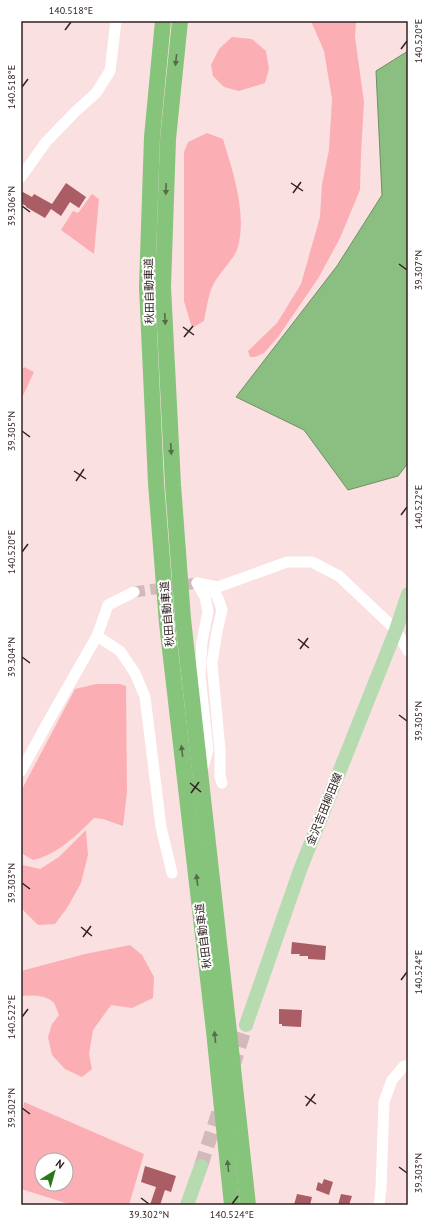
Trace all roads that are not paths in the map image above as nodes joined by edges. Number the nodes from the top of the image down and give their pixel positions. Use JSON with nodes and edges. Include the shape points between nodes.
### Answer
{"nodes":[{"id":1,"x":116,"y":21,"type":"edge"},
{"id":2,"x":163,"y":21,"type":"edge"},
{"id":3,"x":180,"y":21,"type":"edge"},
{"id":4,"x":21,"y":177,"type":"edge"},
{"id":5,"x":211,"y":586,"type":"junction"},
{"id":6,"x":134,"y":592,"type":"tunnel mouth"},
{"id":7,"x":408,"y":594,"type":"edge"},
{"id":8,"x":396,"y":630,"type":"junction"},
{"id":9,"x":97,"y":636,"type":"junction"},
{"id":10,"x":408,"y":651,"type":"edge"},
{"id":11,"x":21,"y":771,"type":"edge"},
{"id":12,"x":200,"y":774,"type":"junction"},
{"id":13,"x":222,"y":783,"type":"dead end"},
{"id":14,"x":172,"y":873,"type":"dead end"},
{"id":15,"x":246,"y":1025,"type":"tunnel mouth"},
{"id":16,"x":408,"y":1066,"type":"edge"},
{"id":17,"x":201,"y":1166,"type":"tunnel mouth"},
{"id":18,"x":187,"y":1205,"type":"edge"},
{"id":19,"x":232,"y":1205,"type":"edge"},
{"id":20,"x":248,"y":1205,"type":"edge"},
{"id":21,"x":379,"y":1205,"type":"edge"}],
"edges":[{"from":1,"to":4,"type":"street","via":[[110,71],[96,92],[46,142]]},
{"from":19,"to":2,"type":"highway","name":"秋田自動車道","one_way":true,"via":[[167,623],[156,483],[147,287],[152,137]]},
{"from":3,"to":12,"type":"highway","name":"秋田自動車道","one_way":true,"via":[[168,139],[163,287],[183,619]]},
{"from":5,"to":8,"type":"street","via":[[218,586],[287,562],[312,562],[339,576]]},
{"from":5,"to":12,"type":"street","via":[[197,583],[205,597],[208,610],[202,642],[200,676],[208,750]]},
{"from":5,"to":13,"type":"street","via":[[222,610],[212,663]]},
{"from":6,"to":9,"type":"street","via":[[108,605]]},
{"from":7,"to":8,"type":"main road","name":"金沢吉田柳田線"},
{"from":8,"to":10,"type":"street"},
{"from":8,"to":15,"type":"main road","name":"金沢吉田柳田線","via":[[300,870]]},
{"from":9,"to":11,"type":"street"},
{"from":9,"to":14,"type":"street","via":[[120,651],[135,673],[145,697],[161,827]]},
{"from":12,"to":20,"type":"highway","name":"秋田自動車道"},
{"from":16,"to":21,"type":"street","via":[[404,1066],[392,1080],[384,1102]]},
{"from":17,"to":18,"type":"main road"}]}
